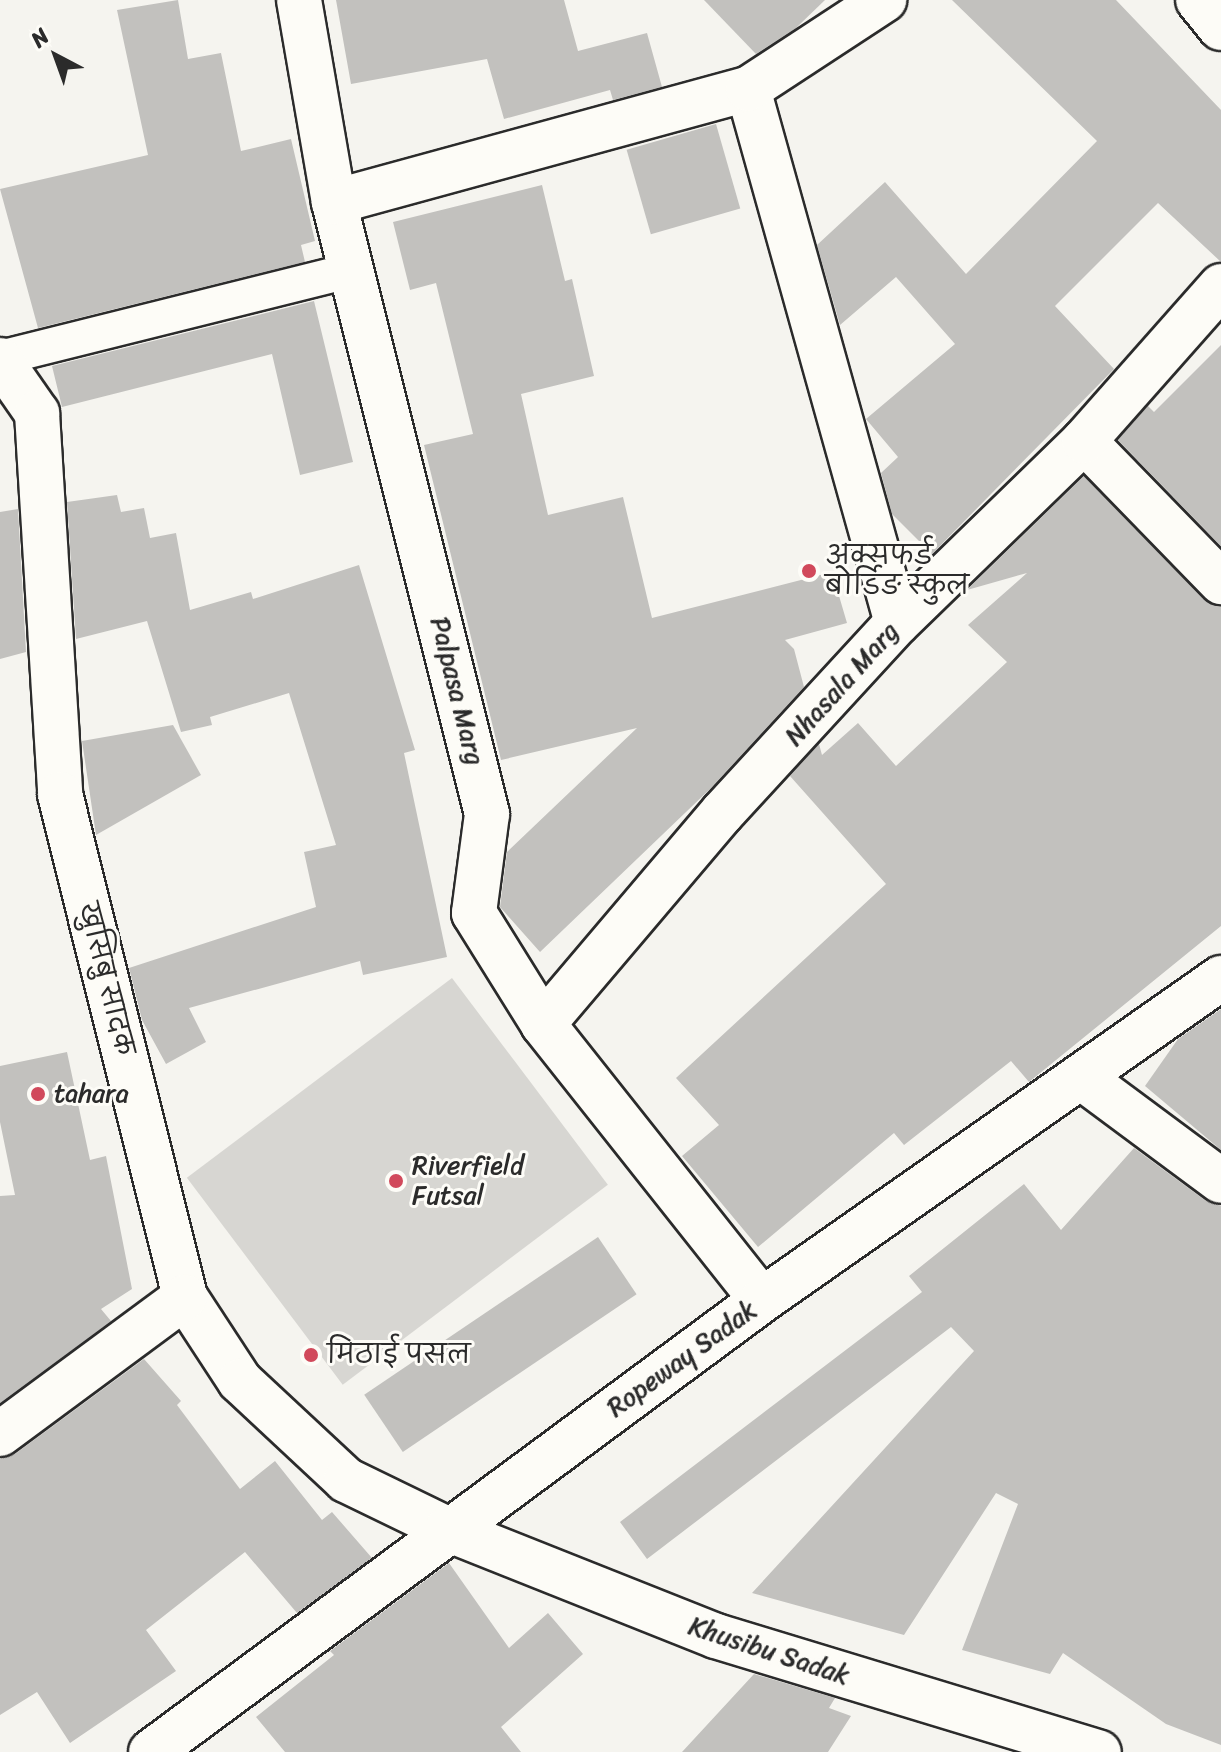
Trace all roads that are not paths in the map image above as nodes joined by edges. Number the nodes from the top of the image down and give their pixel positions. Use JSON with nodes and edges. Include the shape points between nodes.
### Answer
{"nodes":[{"id":1,"x":299,"y":0,"type":"edge"},
{"id":2,"x":884,"y":0,"type":"edge"},
{"id":3,"x":1198,"y":0,"type":"edge"},
{"id":4,"x":1221,"y":28,"type":"edge"},
{"id":5,"x":748,"y":89,"type":"junction"},
{"id":6,"x":334,"y":202,"type":"junction"},
{"id":7,"x":354,"y":270,"type":"junction"},
{"id":8,"x":1221,"y":286,"type":"edge"},
{"id":9,"x":0,"y":359,"type":"edge"},
{"id":10,"x":19,"y":422,"type":"edge"},
{"id":11,"x":1084,"y":441,"type":"junction"},
{"id":12,"x":1221,"y":582,"type":"edge"},
{"id":13,"x":897,"y":623,"type":"junction"},
{"id":14,"x":1221,"y":978,"type":"edge"},
{"id":15,"x":543,"y":1024,"type":"junction"},
{"id":16,"x":1081,"y":1077,"type":"junction"},
{"id":17,"x":1221,"y":1181,"type":"edge"},
{"id":18,"x":185,"y":1297,"type":"junction"},
{"id":19,"x":762,"y":1300,"type":"junction"},
{"id":20,"x":0,"y":1434,"type":"edge"},
{"id":21,"x":447,"y":1529,"type":"junction"},
{"id":22,"x":151,"y":1752,"type":"edge"},
{"id":23,"x":1099,"y":1752,"type":"edge"}],
"edges":[{"from":1,"to":6,"type":"street","name":"Palpasa Marg"},
{"from":2,"to":5,"type":"street"},
{"from":3,"to":4,"type":"street"},
{"from":5,"to":6,"type":"street"},
{"from":5,"to":13,"type":"street"},
{"from":6,"to":7,"type":"street","name":"Palpasa Marg"},
{"from":7,"to":9,"type":"lane"},
{"from":7,"to":15,"type":"street","name":"Palpasa Marg","via":[[487,814],[474,913]]},
{"from":8,"to":11,"type":"street","name":"Nhasala Marg"},
{"from":9,"to":10,"type":"street","name":"खुसिबु सादक"},
{"from":10,"to":18,"type":"street","name":"खुसिबु सादक","via":[[60,794]]},
{"from":11,"to":12,"type":"street"},
{"from":11,"to":13,"type":"street","name":"Nhasala Marg"},
{"from":13,"to":15,"type":"street","name":"Nhasala Marg","via":[[722,813]]},
{"from":14,"to":16,"type":"street","name":"Ropeway Sadak"},
{"from":15,"to":19,"type":"street","name":"Palpasa Marg"},
{"from":16,"to":17,"type":"street"},
{"from":16,"to":19,"type":"street","name":"Ropeway Sadak"},
{"from":18,"to":20,"type":"street"},
{"from":18,"to":21,"type":"street","name":"खुसिबु सादक","via":[[240,1381],[346,1480]]},
{"from":19,"to":21,"type":"street","name":"Ropeway Sadak"},
{"from":21,"to":22,"type":"street","name":"Ropeway Sadak"},
{"from":21,"to":23,"type":"street","name":"Khusibu Sadak","via":[[716,1636]]}]}
